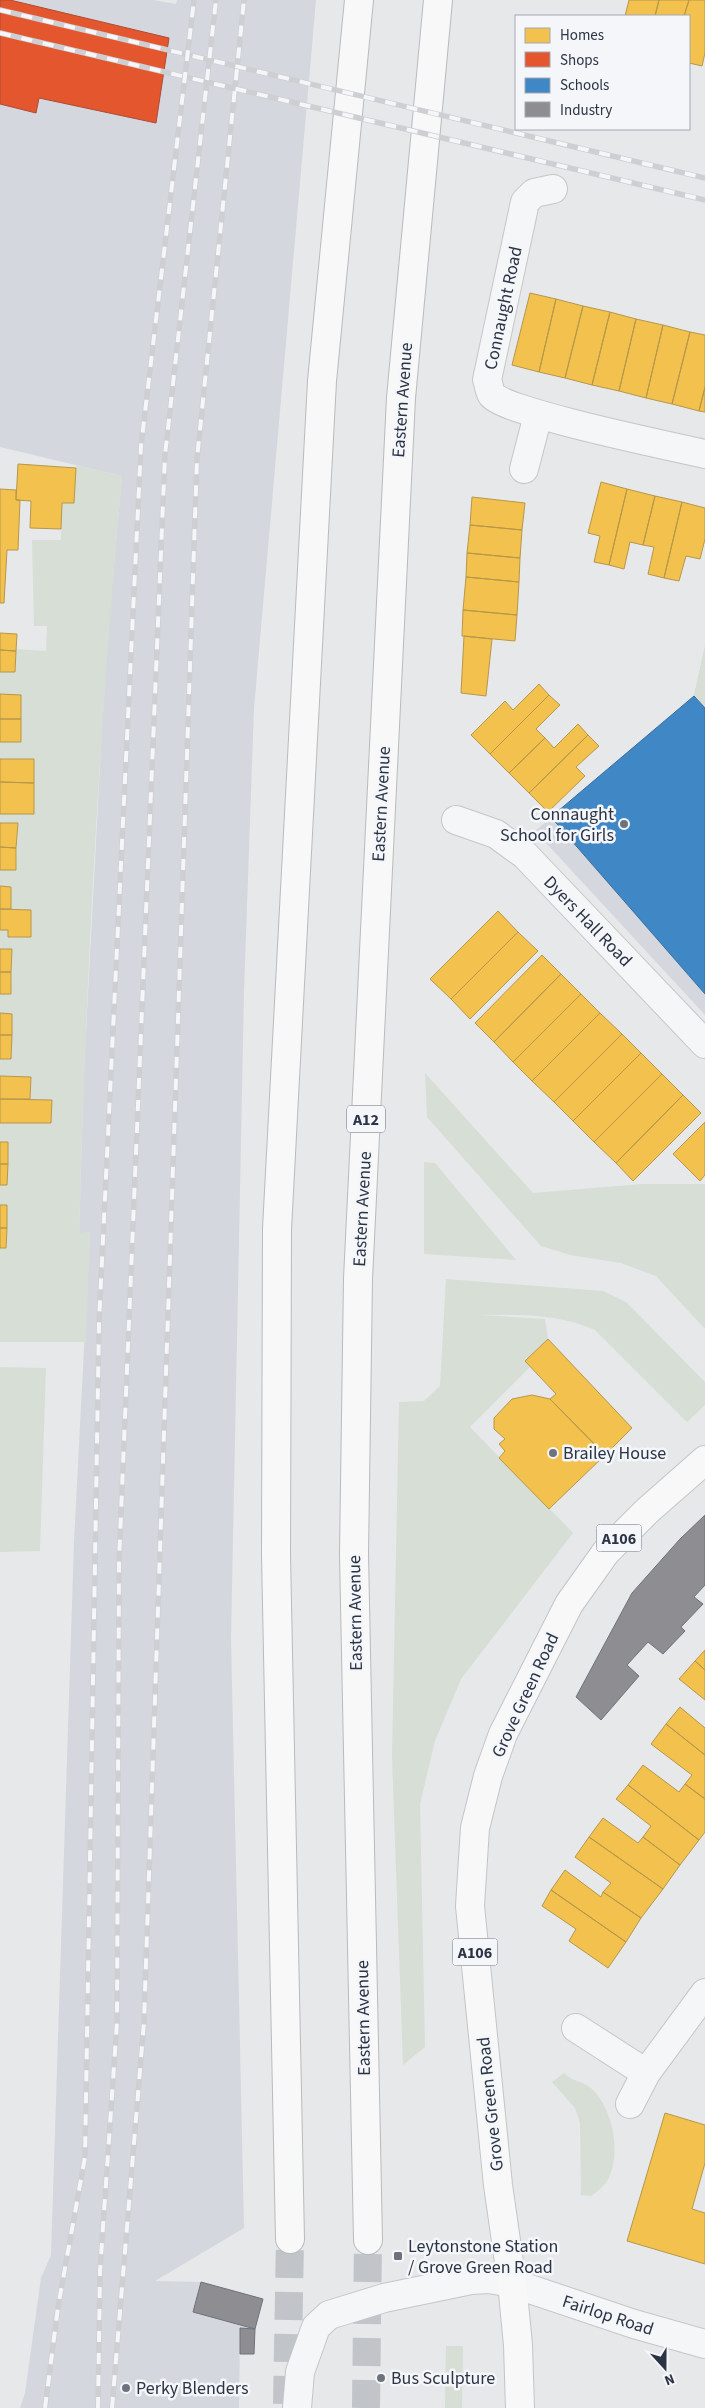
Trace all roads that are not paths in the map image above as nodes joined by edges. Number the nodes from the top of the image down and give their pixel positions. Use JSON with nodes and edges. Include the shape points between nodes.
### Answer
{"nodes":[{"id":1,"x":359,"y":0,"type":"edge"},
{"id":2,"x":438,"y":0,"type":"edge"},
{"id":3,"x":553,"y":189,"type":"dead end"},
{"id":4,"x":538,"y":415,"type":"junction"},
{"id":5,"x":705,"y":454,"type":"edge"},
{"id":6,"x":524,"y":470,"type":"dead end"},
{"id":7,"x":456,"y":820,"type":"dead end"},
{"id":8,"x":705,"y":1044,"type":"edge"},
{"id":9,"x":705,"y":1460,"type":"edge"},
{"id":10,"x":705,"y":1993,"type":"edge"},
{"id":11,"x":576,"y":2028,"type":"dead end"},
{"id":12,"x":646,"y":2073,"type":"junction"},
{"id":13,"x":630,"y":2104,"type":"dead end"},
{"id":14,"x":290,"y":2239,"type":"tunnel mouth"},
{"id":15,"x":368,"y":2240,"type":"tunnel mouth"},
{"id":16,"x":512,"y":2283,"type":"junction"},
{"id":17,"x":705,"y":2344,"type":"edge"},
{"id":18,"x":297,"y":2408,"type":"edge"},
{"id":19,"x":520,"y":2408,"type":"edge"}],
"edges":[{"from":1,"to":14,"type":"main road","via":[[322,381],[278,1229],[276,1555]]},
{"from":2,"to":15,"type":"main road","name":"Eastern Avenue","number":"A12","via":[[401,398],[358,1280],[354,1554]]},
{"from":3,"to":4,"type":"street","name":"Connaught Road","via":[[534,193],[525,202],[487,380],[492,395],[506,405]]},
{"from":4,"to":5,"type":"street","name":"Connaught Road"},
{"from":4,"to":6,"type":"street"},
{"from":7,"to":8,"type":"street","name":"Dyers Hall Road","via":[[496,834],[525,855]]},
{"from":9,"to":16,"type":"main road","name":"Grove Green Road","number":"A106","via":[[646,1510],[606,1552],[570,1604],[503,1734],[488,1776],[478,1820],[470,1906],[498,2185]]},
{"from":10,"to":12,"type":"street"},
{"from":11,"to":12,"type":"street"},
{"from":12,"to":13,"type":"street"},
{"from":16,"to":17,"type":"street","name":"Fairlop Road"},
{"from":16,"to":18,"type":"street","via":[[470,2280],[384,2298],[330,2315],[316,2327],[300,2372]]},
{"from":16,"to":19,"type":"main road","name":"Grove Green Road","number":"A106"}]}
